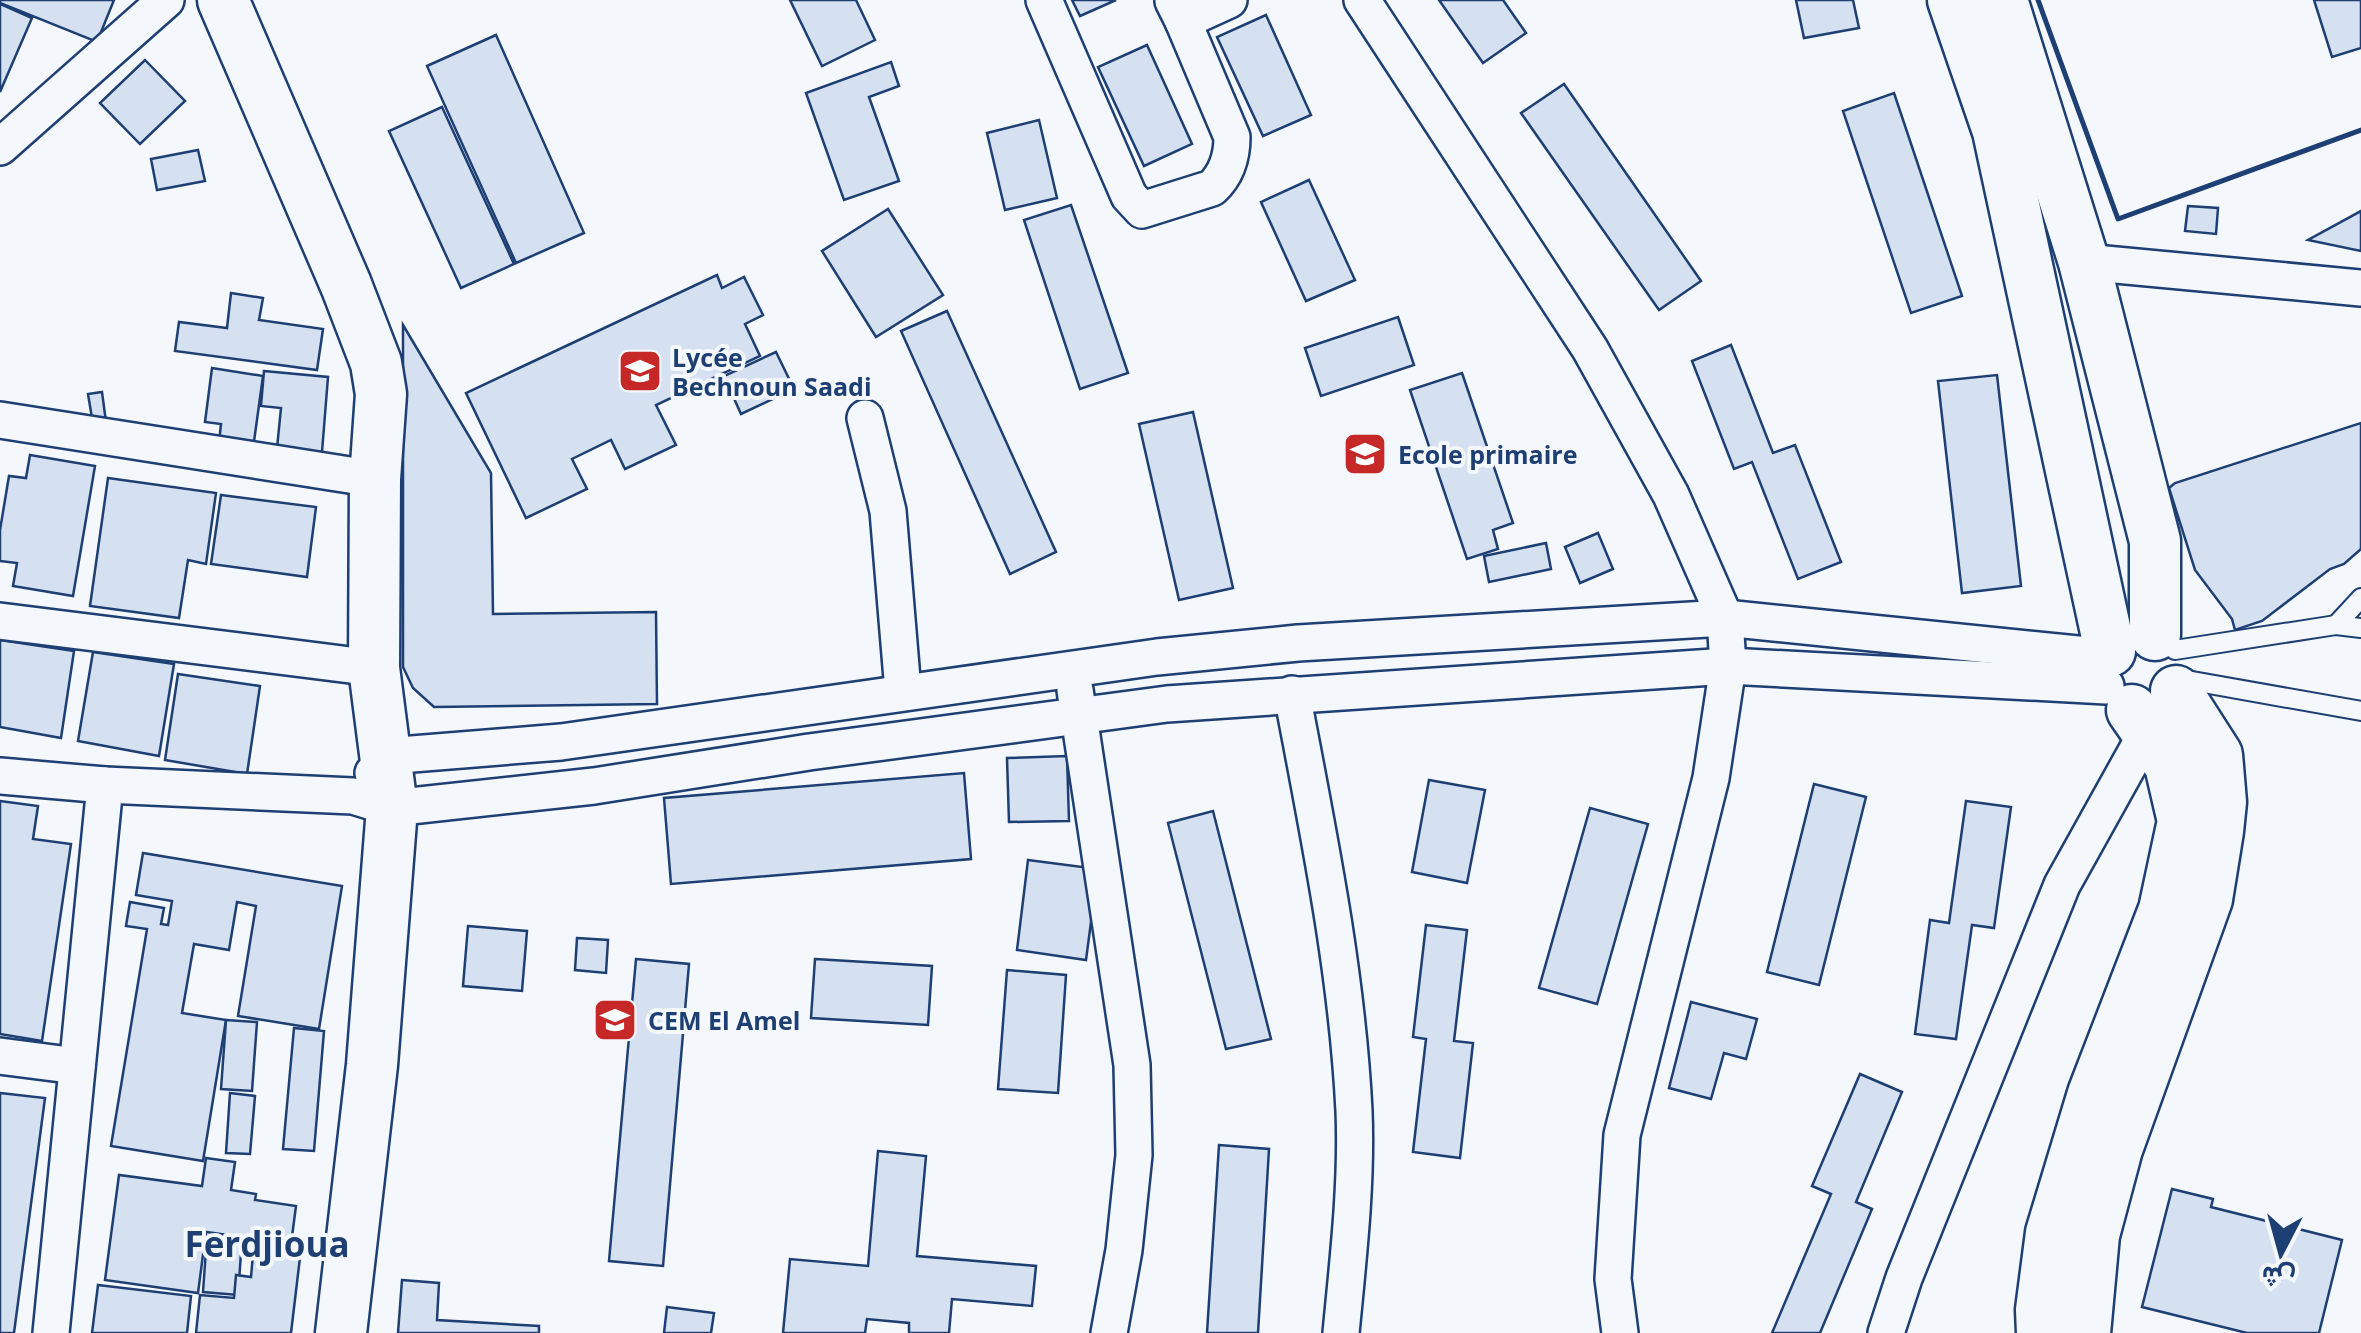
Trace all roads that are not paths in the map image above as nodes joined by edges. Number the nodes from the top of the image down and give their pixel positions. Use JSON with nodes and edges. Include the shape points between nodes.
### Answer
{"nodes":[{"id":1,"x":166,"y":0,"type":"edge"},
{"id":2,"x":224,"y":0,"type":"edge"},
{"id":3,"x":1044,"y":0,"type":"edge"},
{"id":4,"x":1230,"y":0,"type":"edge"},
{"id":5,"x":1362,"y":0,"type":"edge"},
{"id":6,"x":1953,"y":0,"type":"edge"},
{"id":7,"x":2002,"y":0,"type":"edge"},
{"id":8,"x":1178,"y":11,"type":"edge"},
{"id":9,"x":0,"y":147,"type":"edge"},
{"id":10,"x":2084,"y":262,"type":"junction"},
{"id":11,"x":2361,"y":288,"type":"edge"},
{"id":12,"x":865,"y":418,"type":"dead end"},
{"id":13,"x":0,"y":420,"type":"edge"},
{"id":14,"x":375,"y":479,"type":"junction"},
{"id":15,"x":2361,"y":598,"type":"edge"},
{"id":16,"x":1725,"y":618,"type":"junction"},
{"id":17,"x":0,"y":621,"type":"edge"},
{"id":18,"x":2336,"y":625,"type":"junction"},
{"id":19,"x":2361,"y":628,"type":"edge"},
{"id":20,"x":1728,"y":666,"type":"junction"},
{"id":21,"x":374,"y":668,"type":"junction"},
{"id":22,"x":1072,"y":668,"type":"junction"},
{"id":23,"x":2143,"y":677,"type":"junction"},
{"id":24,"x":903,"y":691,"type":"junction"},
{"id":25,"x":1292,"y":694,"type":"junction"},
{"id":26,"x":2361,"y":711,"type":"edge"},
{"id":27,"x":1078,"y":714,"type":"junction"},
{"id":28,"x":387,"y":756,"type":"junction"},
{"id":29,"x":0,"y":776,"type":"edge"},
{"id":30,"x":105,"y":785,"type":"junction"},
{"id":31,"x":373,"y":802,"type":"junction"},
{"id":32,"x":0,"y":1056,"type":"edge"},
{"id":33,"x":77,"y":1066,"type":"junction"},
{"id":34,"x":52,"y":1333,"type":"edge"},
{"id":35,"x":342,"y":1333,"type":"edge"},
{"id":36,"x":1108,"y":1333,"type":"edge"},
{"id":37,"x":1341,"y":1333,"type":"edge"},
{"id":38,"x":1620,"y":1333,"type":"edge"},
{"id":39,"x":1886,"y":1333,"type":"edge"},
{"id":40,"x":2042,"y":1333,"type":"edge"},
{"id":41,"x":2085,"y":1333,"type":"edge"}],
"edges":[{"from":1,"to":9,"type":"street"},
{"from":2,"to":14,"type":"main road","via":[[376,364],[381,394]]},
{"from":3,"to":8,"type":"street","via":[[1129,196],[1142,210],[1212,188],[1232,155],[1232,137]]},
{"from":4,"to":8,"type":"street"},
{"from":5,"to":16,"type":"street","via":[[1590,350],[1672,495]]},
{"from":6,"to":23,"type":"main road","via":[[1998,131]]},
{"from":7,"to":10,"type":"main road"},
{"from":10,"to":11,"type":"street"},
{"from":10,"to":23,"type":"main road","via":[[2155,541]]},
{"from":12,"to":24,"type":"street","via":[[888,510]]},
{"from":13,"to":14,"type":"street"},
{"from":14,"to":21,"type":"main road"},
{"from":15,"to":18,"type":"lane"},
{"from":16,"to":20,"type":"street"},
{"from":16,"to":22,"type":"street","via":[[1298,643]]},
{"from":16,"to":23,"type":"street"},
{"from":17,"to":21,"type":"street"},
{"from":18,"to":19,"type":"lane"},
{"from":18,"to":23,"type":"lane"},
{"from":20,"to":23,"type":"street"},
{"from":20,"to":25,"type":"street"},
{"from":20,"to":38,"type":"street","via":[[1711,778],[1622,1136],[1613,1280]]},
{"from":21,"to":28,"type":"main road"},
{"from":22,"to":24,"type":"street"},
{"from":22,"to":27,"type":"street"},
{"from":23,"to":26,"type":"lane"},
{"from":23,"to":39,"type":"street"},
{"from":23,"to":40,"type":"main road","via":[[2183,821],[2164,910],[2093,1094],[2051,1233]]},
{"from":23,"to":41,"type":"main road","via":[[2217,755],[2221,802],[2207,898],[2094,1235]]},
{"from":24,"to":28,"type":"street","via":[[560,742]]},
{"from":25,"to":27,"type":"street"},
{"from":25,"to":37,"type":"street","via":[[1337,932],[1354,1113]]},
{"from":27,"to":31,"type":"street","via":[[594,786]]},
{"from":27,"to":36,"type":"street","via":[[1132,1065],[1134,1154]]},
{"from":28,"to":31,"type":"main road"},
{"from":29,"to":30,"type":"street"},
{"from":30,"to":31,"type":"street"},
{"from":30,"to":33,"type":"street"},
{"from":31,"to":35,"type":"main road","via":[[372,1065]]},
{"from":32,"to":33,"type":"street"},
{"from":33,"to":34,"type":"street"}]}
